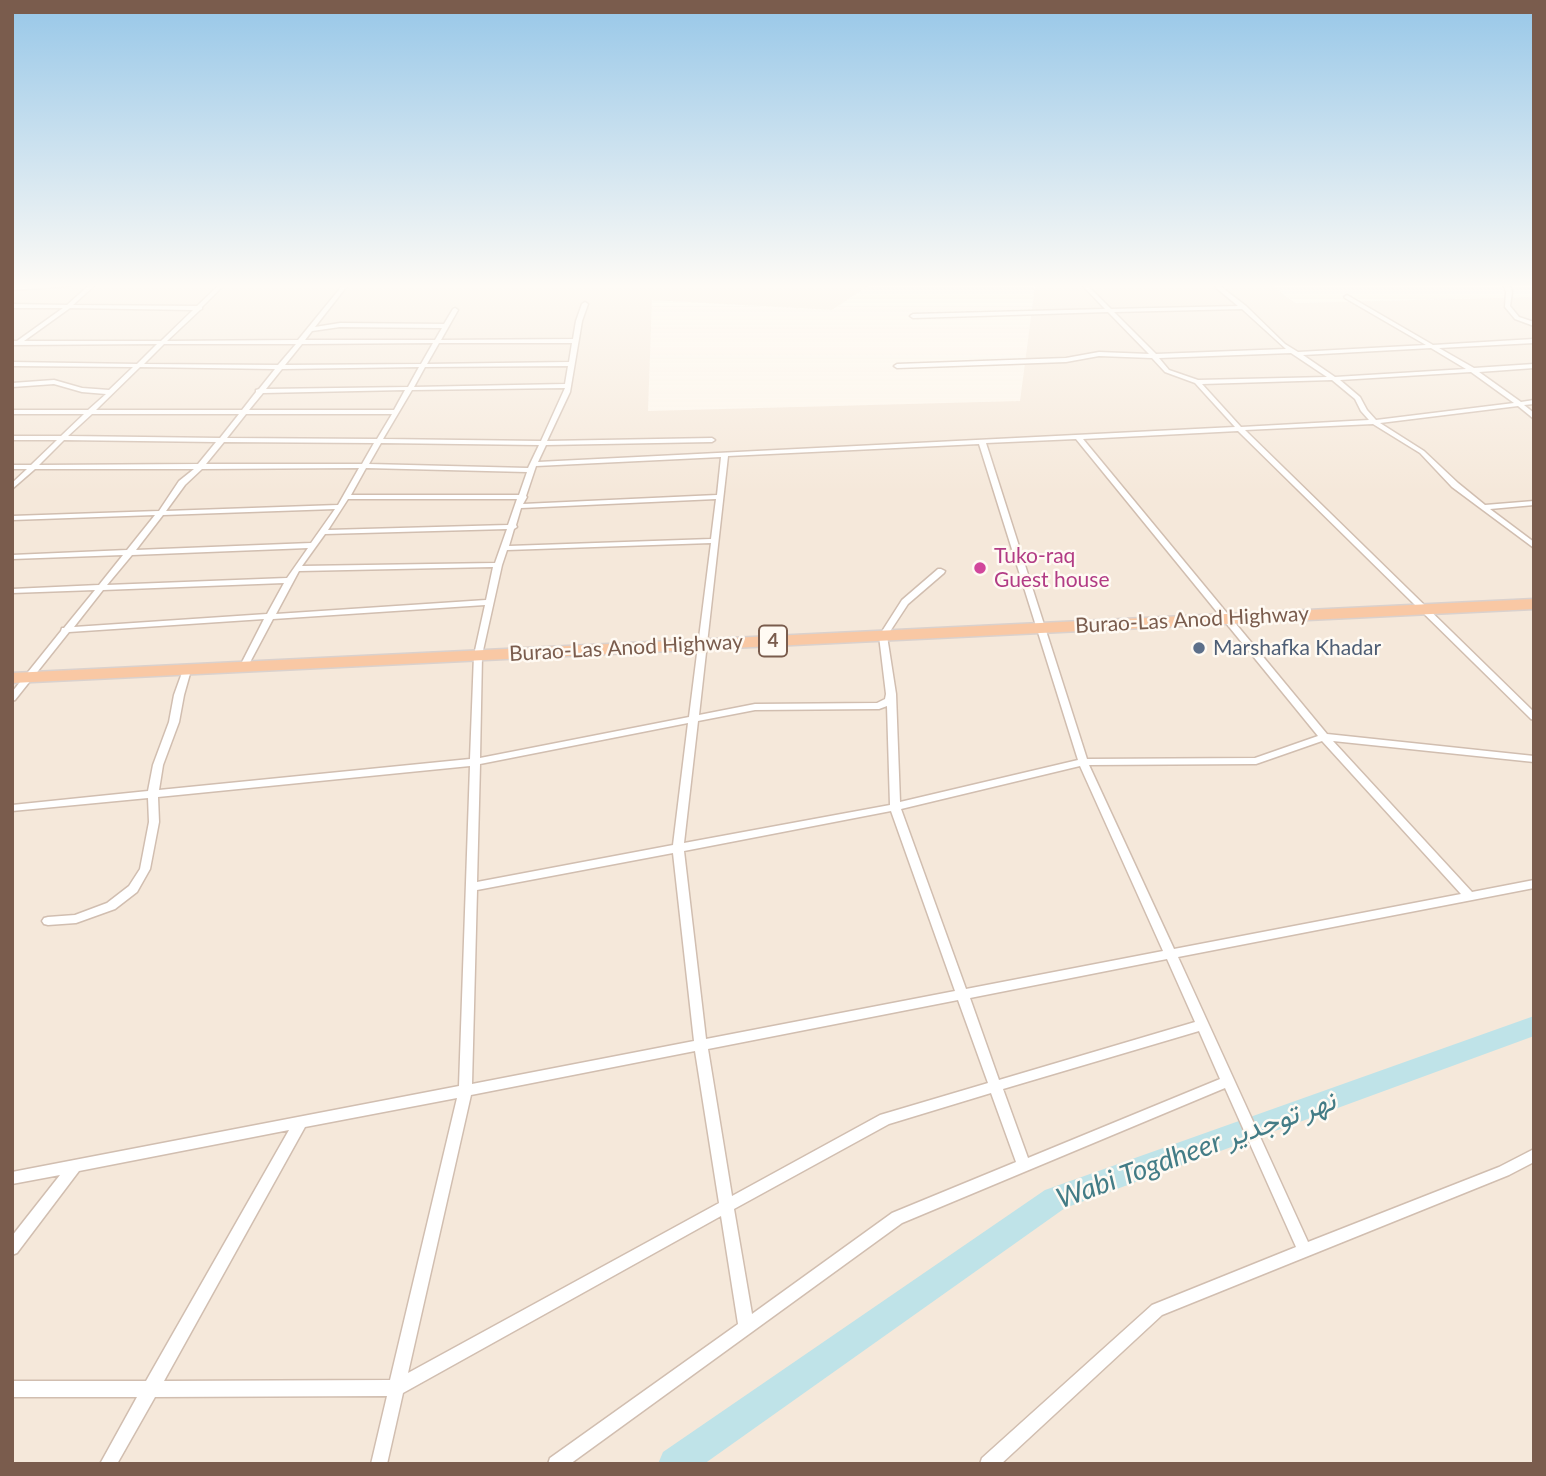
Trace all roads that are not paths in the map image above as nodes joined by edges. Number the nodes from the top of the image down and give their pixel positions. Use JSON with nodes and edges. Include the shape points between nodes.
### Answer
{"nodes":[{"id":1,"x":150,"y":355,"type":"edge"},
{"id":2,"x":290,"y":355,"type":"edge"},
{"id":3,"x":429,"y":355,"type":"edge"},
{"id":4,"x":574,"y":355,"type":"edge"},
{"id":5,"x":1094,"y":355,"type":"edge"},
{"id":6,"x":1123,"y":355,"type":"edge"},
{"id":7,"x":1193,"y":355,"type":"edge"},
{"id":8,"x":1297,"y":355,"type":"edge"},
{"id":9,"x":1447,"y":355,"type":"edge"},
{"id":10,"x":1154,"y":356,"type":"junction"},
{"id":11,"x":12,"y":364,"type":"edge"},
{"id":12,"x":572,"y":364,"type":"junction"},
{"id":13,"x":139,"y":365,"type":"junction"},
{"id":14,"x":423,"y":366,"type":"junction"},
{"id":15,"x":897,"y":366,"type":"dead end"},
{"id":16,"x":1534,"y":366,"type":"edge"},
{"id":17,"x":280,"y":368,"type":"junction"},
{"id":18,"x":1474,"y":371,"type":"junction"},
{"id":19,"x":1331,"y":378,"type":"junction"},
{"id":20,"x":1197,"y":382,"type":"junction"},
{"id":21,"x":12,"y":384,"type":"edge"},
{"id":22,"x":568,"y":386,"type":"junction"},
{"id":23,"x":409,"y":389,"type":"junction"},
{"id":24,"x":258,"y":391,"type":"junction"},
{"id":25,"x":110,"y":392,"type":"junction"},
{"id":26,"x":1534,"y":402,"type":"edge"},
{"id":27,"x":1520,"y":404,"type":"junction"},
{"id":28,"x":12,"y":412,"type":"edge"},
{"id":29,"x":89,"y":412,"type":"junction"},
{"id":30,"x":243,"y":412,"type":"junction"},
{"id":31,"x":396,"y":412,"type":"junction"},
{"id":32,"x":1534,"y":417,"type":"edge"},
{"id":33,"x":1374,"y":422,"type":"junction"},
{"id":34,"x":1240,"y":429,"type":"junction"},
{"id":35,"x":1078,"y":437,"type":"junction"},
{"id":36,"x":12,"y":438,"type":"edge"},
{"id":37,"x":222,"y":438,"type":"junction"},
{"id":38,"x":61,"y":439,"type":"junction"},
{"id":39,"x":381,"y":439,"type":"junction"},
{"id":40,"x":712,"y":440,"type":"dead end"},
{"id":41,"x":544,"y":442,"type":"junction"},
{"id":42,"x":982,"y":442,"type":"junction"},
{"id":43,"x":725,"y":455,"type":"junction"},
{"id":44,"x":366,"y":466,"type":"junction"},
{"id":45,"x":12,"y":467,"type":"edge"},
{"id":46,"x":33,"y":467,"type":"junction"},
{"id":47,"x":532,"y":467,"type":"junction"},
{"id":48,"x":199,"y":468,"type":"junction"},
{"id":49,"x":12,"y":487,"type":"edge"},
{"id":50,"x":347,"y":497,"type":"junction"},
{"id":51,"x":523,"y":497,"type":"junction"},
{"id":52,"x":720,"y":497,"type":"junction"},
{"id":53,"x":1534,"y":503,"type":"edge"},
{"id":54,"x":520,"y":506,"type":"junction"},
{"id":55,"x":341,"y":507,"type":"junction"},
{"id":56,"x":1484,"y":507,"type":"junction"},
{"id":57,"x":161,"y":513,"type":"junction"},
{"id":58,"x":12,"y":518,"type":"edge"},
{"id":59,"x":513,"y":527,"type":"junction"},
{"id":60,"x":322,"y":532,"type":"junction"},
{"id":61,"x":715,"y":541,"type":"junction"},
{"id":62,"x":313,"y":545,"type":"junction"},
{"id":63,"x":1534,"y":546,"type":"edge"},
{"id":64,"x":505,"y":548,"type":"junction"},
{"id":65,"x":127,"y":553,"type":"junction"},
{"id":66,"x":12,"y":557,"type":"edge"},
{"id":67,"x":498,"y":565,"type":"junction"},
{"id":68,"x":296,"y":569,"type":"junction"},
{"id":69,"x":941,"y":571,"type":"dead end"},
{"id":70,"x":289,"y":580,"type":"junction"},
{"id":71,"x":102,"y":588,"type":"junction"},
{"id":72,"x":12,"y":591,"type":"edge"},
{"id":73,"x":488,"y":602,"type":"junction"},
{"id":74,"x":1534,"y":604,"type":"edge"},
{"id":75,"x":1424,"y":609,"type":"junction"},
{"id":76,"x":271,"y":617,"type":"junction"},
{"id":77,"x":1226,"y":618,"type":"junction"},
{"id":78,"x":1041,"y":628,"type":"junction"},
{"id":79,"x":65,"y":630,"type":"junction"},
{"id":80,"x":883,"y":636,"type":"junction"},
{"id":81,"x":703,"y":644,"type":"junction"},
{"id":82,"x":478,"y":655,"type":"junction"},
{"id":83,"x":244,"y":666,"type":"junction"},
{"id":84,"x":187,"y":670,"type":"junction"},
{"id":85,"x":19,"y":678,"type":"edge"},
{"id":86,"x":891,"y":694,"type":"junction"},
{"id":87,"x":12,"y":698,"type":"edge"},
{"id":88,"x":1534,"y":717,"type":"edge"},
{"id":89,"x":694,"y":719,"type":"junction"},
{"id":90,"x":1324,"y":737,"type":"junction"},
{"id":91,"x":1534,"y":759,"type":"edge"},
{"id":92,"x":474,"y":762,"type":"junction"},
{"id":93,"x":1083,"y":762,"type":"junction"},
{"id":94,"x":153,"y":794,"type":"junction"},
{"id":95,"x":895,"y":807,"type":"junction"},
{"id":96,"x":12,"y":808,"type":"edge"},
{"id":97,"x":678,"y":848,"type":"junction"},
{"id":98,"x":1534,"y":884,"type":"edge"},
{"id":99,"x":471,"y":887,"type":"junction"},
{"id":100,"x":1469,"y":896,"type":"junction"},
{"id":101,"x":48,"y":921,"type":"dead end"},
{"id":102,"x":1170,"y":955,"type":"junction"},
{"id":103,"x":964,"y":995,"type":"junction"},
{"id":104,"x":1202,"y":1025,"type":"junction"},
{"id":105,"x":701,"y":1046,"type":"junction"},
{"id":106,"x":1228,"y":1082,"type":"junction"},
{"id":107,"x":996,"y":1086,"type":"junction"},
{"id":108,"x":465,"y":1092,"type":"junction"},
{"id":109,"x":300,"y":1124,"type":"junction"},
{"id":110,"x":1534,"y":1155,"type":"edge"},
{"id":111,"x":1024,"y":1166,"type":"junction"},
{"id":112,"x":74,"y":1167,"type":"junction"},
{"id":113,"x":12,"y":1178,"type":"edge"},
{"id":114,"x":726,"y":1206,"type":"junction"},
{"id":115,"x":12,"y":1248,"type":"edge"},
{"id":116,"x":1304,"y":1251,"type":"junction"},
{"id":117,"x":746,"y":1327,"type":"junction"},
{"id":118,"x":151,"y":1388,"type":"junction"},
{"id":119,"x":396,"y":1388,"type":"junction"},
{"id":120,"x":12,"y":1389,"type":"edge"},
{"id":121,"x":108,"y":1464,"type":"edge"},
{"id":122,"x":379,"y":1464,"type":"edge"},
{"id":123,"x":556,"y":1464,"type":"edge"},
{"id":124,"x":988,"y":1464,"type":"edge"}],
"edges":[{"from":1,"to":13,"type":"street"},
{"from":2,"to":17,"type":"street"},
{"from":3,"to":14,"type":"street"},
{"from":4,"to":12,"type":"street"},
{"from":5,"to":15,"type":"street","via":[[1066,360]]},
{"from":6,"to":10,"type":"street"},
{"from":7,"to":10,"type":"street"},
{"from":8,"to":19,"type":"street"},
{"from":9,"to":18,"type":"street"},
{"from":10,"to":20,"type":"street","via":[[1167,371]]},
{"from":11,"to":13,"type":"street"},
{"from":12,"to":14,"type":"street"},
{"from":12,"to":22,"type":"street"},
{"from":13,"to":17,"type":"street"},
{"from":13,"to":25,"type":"street"},
{"from":14,"to":17,"type":"street"},
{"from":14,"to":23,"type":"street"},
{"from":16,"to":18,"type":"street"},
{"from":17,"to":24,"type":"street"},
{"from":18,"to":19,"type":"street"},
{"from":18,"to":27,"type":"street"},
{"from":19,"to":20,"type":"street"},
{"from":19,"to":33,"type":"street","via":[[1358,398]]},
{"from":20,"to":34,"type":"street"},
{"from":21,"to":25,"type":"street","via":[[54,382]]},
{"from":22,"to":23,"type":"street"},
{"from":22,"to":41,"type":"street"},
{"from":23,"to":24,"type":"street"},
{"from":23,"to":31,"type":"street"},
{"from":24,"to":30,"type":"street"},
{"from":25,"to":29,"type":"street"},
{"from":26,"to":27,"type":"street"},
{"from":27,"to":32,"type":"street"},
{"from":27,"to":33,"type":"street"},
{"from":28,"to":29,"type":"street"},
{"from":29,"to":30,"type":"street"},
{"from":29,"to":38,"type":"street"},
{"from":30,"to":31,"type":"street"},
{"from":30,"to":37,"type":"street"},
{"from":31,"to":39,"type":"street"},
{"from":33,"to":34,"type":"street"},
{"from":33,"to":56,"type":"street","via":[[1422,452]]},
{"from":34,"to":35,"type":"street"},
{"from":34,"to":75,"type":"street"},
{"from":35,"to":42,"type":"street"},
{"from":35,"to":77,"type":"street"},
{"from":36,"to":38,"type":"street"},
{"from":37,"to":38,"type":"street"},
{"from":37,"to":39,"type":"street"},
{"from":37,"to":48,"type":"street"},
{"from":38,"to":46,"type":"street"},
{"from":39,"to":41,"type":"street"},
{"from":39,"to":44,"type":"street"},
{"from":40,"to":41,"type":"street"},
{"from":41,"to":47,"type":"street"},
{"from":42,"to":43,"type":"street"},
{"from":42,"to":78,"type":"street"},
{"from":43,"to":47,"type":"street"},
{"from":43,"to":52,"type":"street"},
{"from":44,"to":47,"type":"street"},
{"from":44,"to":48,"type":"street"},
{"from":44,"to":50,"type":"street"},
{"from":45,"to":46,"type":"street"},
{"from":46,"to":48,"type":"street"},
{"from":46,"to":49,"type":"street"},
{"from":47,"to":51,"type":"street"},
{"from":48,"to":57,"type":"street"},
{"from":50,"to":51,"type":"street"},
{"from":50,"to":55,"type":"street"},
{"from":51,"to":54,"type":"street"},
{"from":52,"to":54,"type":"street"},
{"from":52,"to":61,"type":"street"},
{"from":53,"to":56,"type":"street"},
{"from":54,"to":59,"type":"street"},
{"from":55,"to":57,"type":"street"},
{"from":55,"to":60,"type":"street"},
{"from":56,"to":63,"type":"street"},
{"from":57,"to":58,"type":"street"},
{"from":57,"to":65,"type":"street"},
{"from":59,"to":60,"type":"street"},
{"from":59,"to":64,"type":"street"},
{"from":60,"to":62,"type":"street"},
{"from":61,"to":64,"type":"street"},
{"from":61,"to":81,"type":"street"},
{"from":62,"to":65,"type":"street"},
{"from":62,"to":68,"type":"street"},
{"from":64,"to":67,"type":"street"},
{"from":65,"to":66,"type":"street"},
{"from":65,"to":71,"type":"street"},
{"from":67,"to":68,"type":"street"},
{"from":67,"to":73,"type":"street"},
{"from":68,"to":70,"type":"street"},
{"from":69,"to":80,"type":"street","via":[[905,602]]},
{"from":70,"to":71,"type":"street"},
{"from":70,"to":76,"type":"street"},
{"from":71,"to":72,"type":"street"},
{"from":71,"to":79,"type":"street"},
{"from":73,"to":76,"type":"street"},
{"from":73,"to":82,"type":"street"},
{"from":74,"to":75,"type":"highway","name":"Burao-Las Anod Highway","number":"4"},
{"from":75,"to":77,"type":"highway","name":"Burao-Las Anod Highway","number":"4"},
{"from":75,"to":88,"type":"street"},
{"from":76,"to":79,"type":"street"},
{"from":76,"to":83,"type":"street"},
{"from":77,"to":78,"type":"highway","name":"Burao-Las Anod Highway","number":"4"},
{"from":77,"to":90,"type":"street"},
{"from":78,"to":80,"type":"highway","name":"Burao-Las Anod Highway","number":"4"},
{"from":78,"to":93,"type":"street"},
{"from":79,"to":85,"type":"street"},
{"from":80,"to":81,"type":"highway","name":"Burao-Las Anod Highway","number":"4"},
{"from":80,"to":86,"type":"street"},
{"from":81,"to":82,"type":"highway","name":"Burao-Las Anod Highway","number":"4"},
{"from":81,"to":89,"type":"street"},
{"from":82,"to":83,"type":"highway","name":"Burao-Las Anod Highway","number":"4"},
{"from":82,"to":92,"type":"street"},
{"from":83,"to":84,"type":"highway","name":"Burao-Las Anod Highway","number":"4"},
{"from":84,"to":85,"type":"highway","name":"Burao-Las Anod Highway","number":"4"},
{"from":84,"to":94,"type":"street"},
{"from":85,"to":87,"type":"street"},
{"from":86,"to":89,"type":"street","via":[[885,704],[871,708],[755,707]]},
{"from":86,"to":95,"type":"street"},
{"from":89,"to":92,"type":"street"},
{"from":89,"to":97,"type":"street"},
{"from":90,"to":91,"type":"street"},
{"from":90,"to":93,"type":"street","via":[[1256,761]]},
{"from":90,"to":100,"type":"street"},
{"from":92,"to":94,"type":"street"},
{"from":92,"to":99,"type":"street"},
{"from":93,"to":95,"type":"street"},
{"from":93,"to":102,"type":"street"},
{"from":94,"to":96,"type":"street"},
{"from":94,"to":101,"type":"street","via":[[150,849],[133,888],[91,915]]},
{"from":95,"to":97,"type":"street"},
{"from":95,"to":103,"type":"street"},
{"from":97,"to":99,"type":"street"},
{"from":97,"to":105,"type":"street"},
{"from":98,"to":100,"type":"street"},
{"from":99,"to":108,"type":"street"},
{"from":100,"to":102,"type":"street"},
{"from":102,"to":103,"type":"street"},
{"from":102,"to":104,"type":"street"},
{"from":103,"to":105,"type":"street"},
{"from":103,"to":107,"type":"street"},
{"from":104,"to":106,"type":"street"},
{"from":104,"to":107,"type":"street"},
{"from":105,"to":108,"type":"street"},
{"from":105,"to":114,"type":"street"},
{"from":106,"to":111,"type":"street"},
{"from":106,"to":116,"type":"street"},
{"from":107,"to":111,"type":"street"},
{"from":107,"to":114,"type":"street","via":[[885,1119]]},
{"from":108,"to":109,"type":"street"},
{"from":108,"to":119,"type":"street"},
{"from":109,"to":112,"type":"street"},
{"from":109,"to":118,"type":"street"},
{"from":110,"to":116,"type":"street"},
{"from":111,"to":117,"type":"street","via":[[897,1218]]},
{"from":112,"to":113,"type":"street"},
{"from":112,"to":115,"type":"street"},
{"from":114,"to":117,"type":"street"},
{"from":114,"to":119,"type":"street"},
{"from":116,"to":124,"type":"street","via":[[1157,1310]]},
{"from":117,"to":123,"type":"street"},
{"from":118,"to":119,"type":"street"},
{"from":118,"to":120,"type":"street"},
{"from":118,"to":121,"type":"street"},
{"from":119,"to":122,"type":"street"}]}
